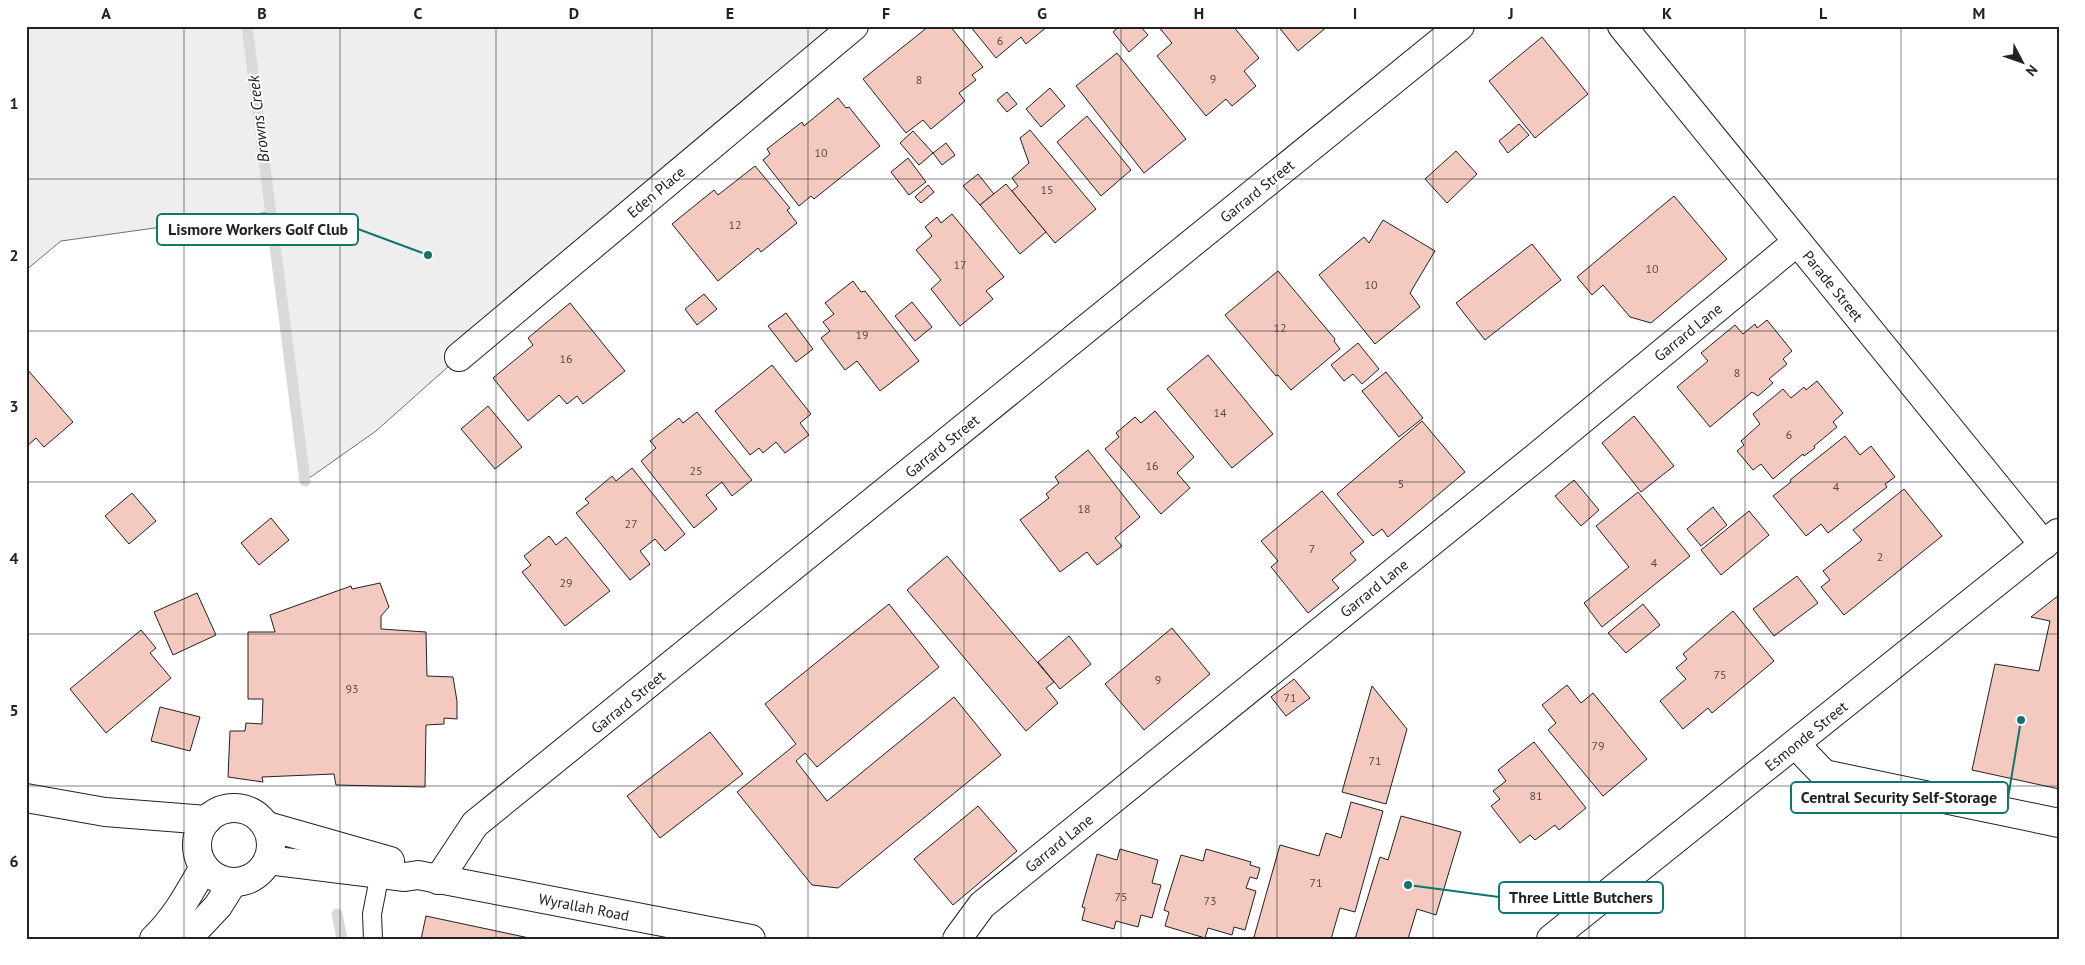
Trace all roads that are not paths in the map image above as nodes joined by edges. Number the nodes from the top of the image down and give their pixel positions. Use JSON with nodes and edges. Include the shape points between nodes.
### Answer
{"nodes":[{"id":1,"x":854,"y":26,"type":"edge"},
{"id":2,"x":1460,"y":26,"type":"edge"},
{"id":3,"x":1622,"y":26,"type":"edge"},
{"id":4,"x":1797,"y":242,"type":"junction"},
{"id":5,"x":459,"y":357,"type":"dead end"},
{"id":6,"x":2052,"y":539,"type":"edge"},
{"id":7,"x":1796,"y":745,"type":"junction"},
{"id":8,"x":26,"y":798,"type":"edge"},
{"id":9,"x":2059,"y":823,"type":"edge"},
{"id":10,"x":267,"y":826,"type":"junction"},
{"id":11,"x":202,"y":843,"type":"junction"},
{"id":12,"x":268,"y":860,"type":"junction"},
{"id":13,"x":380,"y":873,"type":"junction"},
{"id":14,"x":428,"y":878,"type":"junction"},
{"id":15,"x":233,"y":882,"type":"junction"},
{"id":16,"x":154,"y":939,"type":"edge"},
{"id":17,"x":188,"y":939,"type":"edge"},
{"id":18,"x":373,"y":939,"type":"edge"},
{"id":19,"x":751,"y":939,"type":"edge"},
{"id":20,"x":957,"y":939,"type":"edge"},
{"id":21,"x":1552,"y":939,"type":"edge"}],
"edges":[{"from":1,"to":5,"type":"street","name":"Eden Place"},
{"from":2,"to":14,"type":"street","name":"Garrard Street","via":[[475,824]]},
{"from":3,"to":4,"type":"street","name":"Parade Street"},
{"from":4,"to":6,"type":"street","name":"Parade Street"},
{"from":4,"to":20,"type":"street","name":"Garrard Lane","via":[[1532,461],[982,905]]},
{"from":6,"to":7,"type":"street","name":"Esmonde Street"},
{"from":7,"to":9,"type":"street","via":[[1824,774]]},
{"from":7,"to":21,"type":"street","name":"Esmonde Street"},
{"from":8,"to":11,"type":"street","via":[[105,812]]},
{"from":10,"to":11,"type":"street","via":[[249,810],[226,808],[215,813]]},
{"from":10,"to":12,"type":"street","via":[[271,842]]},
{"from":10,"to":14,"type":"street","name":"Wyrallah Road","via":[[408,866]]},
{"from":11,"to":15,"type":"street","via":[[217,878]]},
{"from":11,"to":16,"type":"street","via":[[182,906]]},
{"from":12,"to":13,"type":"street","name":"Wyrallah Road"},
{"from":12,"to":15,"type":"street","via":[[258,874]]},
{"from":13,"to":14,"type":"street","name":"Wyrallah Road"},
{"from":13,"to":18,"type":"lane","via":[[372,914]]},
{"from":14,"to":19,"type":"street","name":"Wyrallah Road"},
{"from":15,"to":17,"type":"street","via":[[218,906]]}]}
